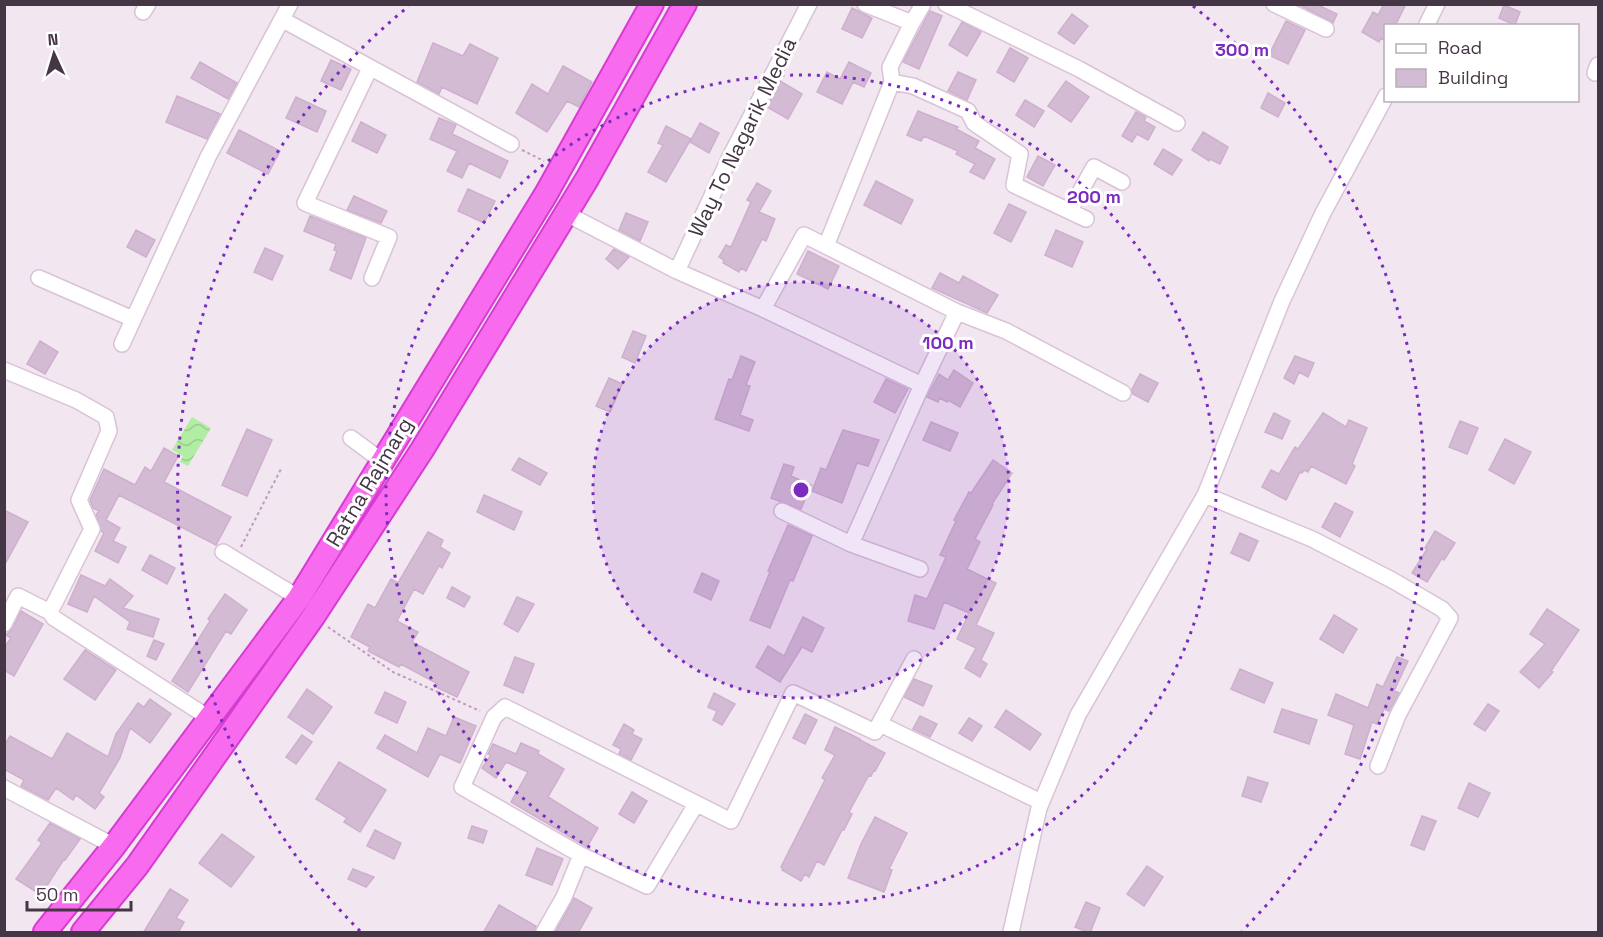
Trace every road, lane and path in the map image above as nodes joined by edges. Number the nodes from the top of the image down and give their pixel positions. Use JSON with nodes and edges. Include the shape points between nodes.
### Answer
{"nodes":[{"id":1,"x":290,"y":4,"type":"edge"},
{"id":2,"x":652,"y":4,"type":"edge"},
{"id":3,"x":685,"y":4,"type":"edge"},
{"id":4,"x":809,"y":4,"type":"edge"},
{"id":5,"x":865,"y":4,"type":"edge"},
{"id":6,"x":923,"y":4,"type":"edge"},
{"id":7,"x":946,"y":4,"type":"edge"},
{"id":8,"x":1274,"y":4,"type":"edge"},
{"id":9,"x":1437,"y":4,"type":"edge"},
{"id":10,"x":283,"y":20,"type":"junction"},
{"id":11,"x":912,"y":23,"type":"junction"},
{"id":12,"x":1427,"y":24,"type":"edge"},
{"id":13,"x":1326,"y":29,"type":"dead end"},
{"id":14,"x":370,"y":68,"type":"junction"},
{"id":15,"x":892,"y":82,"type":"junction"},
{"id":16,"x":1384,"y":100,"type":"edge"},
{"id":17,"x":1177,"y":123,"type":"dead end"},
{"id":18,"x":511,"y":144,"type":"joint"},
{"id":19,"x":560,"y":169,"type":"junction"},
{"id":20,"x":1122,"y":182,"type":"dead end"},
{"id":21,"x":1070,"y":210,"type":"junction"},
{"id":22,"x":565,"y":213,"type":"junction"},
{"id":23,"x":1086,"y":219,"type":"dead end"},
{"id":24,"x":826,"y":246,"type":"junction"},
{"id":25,"x":677,"y":271,"type":"junction"},
{"id":26,"x":39,"y":278,"type":"dead end"},
{"id":27,"x":372,"y":278,"type":"dead end"},
{"id":28,"x":763,"y":309,"type":"junction"},
{"id":29,"x":957,"y":312,"type":"junction"},
{"id":30,"x":133,"y":319,"type":"junction"},
{"id":31,"x":122,"y":344,"type":"dead end"},
{"id":32,"x":4,"y":370,"type":"edge"},
{"id":33,"x":922,"y":385,"type":"junction"},
{"id":34,"x":1123,"y":393,"type":"dead end"},
{"id":35,"x":351,"y":438,"type":"dead end"},
{"id":36,"x":382,"y":461,"type":"junction"},
{"id":37,"x":282,"y":466,"type":"dead end"},
{"id":38,"x":1205,"y":495,"type":"junction"},
{"id":39,"x":782,"y":511,"type":"dead end"},
{"id":40,"x":851,"y":543,"type":"junction"},
{"id":41,"x":229,"y":556,"type":"joint"},
{"id":42,"x":920,"y":569,"type":"dead end"},
{"id":43,"x":11,"y":592,"type":"edge"},
{"id":44,"x":299,"y":598,"type":"junction"},
{"id":45,"x":50,"y":612,"type":"junction"},
{"id":46,"x":313,"y":617,"type":"junction"},
{"id":47,"x":4,"y":624,"type":"edge"},
{"id":48,"x":914,"y":659,"type":"dead end"},
{"id":49,"x":494,"y":717,"type":"junction"},
{"id":50,"x":210,"y":718,"type":"junction"},
{"id":51,"x":880,"y":724,"type":"junction"},
{"id":52,"x":1378,"y":766,"type":"dead end"},
{"id":53,"x":4,"y":788,"type":"edge"},
{"id":54,"x":1041,"y":802,"type":"junction"},
{"id":55,"x":696,"y":804,"type":"junction"},
{"id":56,"x":114,"y":846,"type":"junction"},
{"id":57,"x":581,"y":855,"type":"junction"},
{"id":58,"x":45,"y":933,"type":"edge"},
{"id":59,"x":83,"y":933,"type":"edge"},
{"id":60,"x":544,"y":933,"type":"edge"},
{"id":61,"x":1011,"y":933,"type":"edge"}],
"edges":[{"from":1,"to":10,"type":"street"},
{"from":2,"to":19,"type":"highway","name":"Ratna Rajmarg"},
{"from":3,"to":22,"type":"highway","name":"Ratna Rajmarg"},
{"from":4,"to":25,"type":"street","name":"Way To Nagarik Media","via":[[730,157]]},
{"from":5,"to":11,"type":"street"},
{"from":6,"to":11,"type":"street"},
{"from":7,"to":17,"type":"street"},
{"from":8,"to":13,"type":"street"},
{"from":9,"to":12,"type":"street"},
{"from":10,"to":14,"type":"street"},
{"from":10,"to":30,"type":"street","via":[[208,157]]},
{"from":11,"to":15,"type":"street","via":[[890,67]]},
{"from":14,"to":18,"type":"street"},
{"from":14,"to":27,"type":"street","via":[[306,203],[388,237]]},
{"from":15,"to":21,"type":"street","via":[[913,86],[968,111],[974,123],[1020,154],[1014,185]]},
{"from":15,"to":24,"type":"street"},
{"from":16,"to":38,"type":"street","via":[[1323,213],[1282,301]]},
{"from":18,"to":19,"type":"path"},
{"from":19,"to":36,"type":"highway","name":"Ratna Rajmarg"},
{"from":20,"to":21,"type":"street","via":[[1094,167]]},
{"from":21,"to":23,"type":"street"},
{"from":22,"to":25,"type":"street"},
{"from":22,"to":46,"type":"highway","name":"Ratna Rajmarg","via":[[422,450]]},
{"from":24,"to":28,"type":"street","via":[[804,235]]},
{"from":24,"to":29,"type":"street"},
{"from":25,"to":28,"type":"street"},
{"from":26,"to":30,"type":"street"},
{"from":28,"to":33,"type":"street"},
{"from":29,"to":33,"type":"street"},
{"from":29,"to":34,"type":"street","via":[[1006,331]]},
{"from":30,"to":31,"type":"street"},
{"from":32,"to":45,"type":"street","via":[[106,417],[109,431],[79,500],[92,530]]},
{"from":33,"to":40,"type":"street"},
{"from":35,"to":36,"type":"street"},
{"from":36,"to":44,"type":"highway","name":"Ratna Rajmarg"},
{"from":37,"to":41,"type":"path"},
{"from":38,"to":52,"type":"street","via":[[1312,539],[1392,580],[1442,609],[1450,618],[1398,715]]},
{"from":38,"to":54,"type":"street","via":[[1078,715]]},
{"from":39,"to":40,"type":"street"},
{"from":40,"to":42,"type":"street"},
{"from":41,"to":44,"type":"street"},
{"from":43,"to":45,"type":"street"},
{"from":43,"to":47,"type":"street"},
{"from":44,"to":50,"type":"highway","name":"Ratna Rajmarg"},
{"from":45,"to":50,"type":"street"},
{"from":46,"to":49,"type":"path","via":[[393,672]]},
{"from":46,"to":59,"type":"highway","name":"Ratna Rajmarg","via":[[136,866]]},
{"from":48,"to":51,"type":"street"},
{"from":49,"to":55,"type":"street","via":[[505,707]]},
{"from":49,"to":57,"type":"street","via":[[462,788]]},
{"from":50,"to":56,"type":"highway","name":"Ratna Rajmarg"},
{"from":51,"to":54,"type":"street"},
{"from":51,"to":55,"type":"street","via":[[876,732],[793,693],[731,821]]},
{"from":53,"to":56,"type":"street"},
{"from":54,"to":61,"type":"street"},
{"from":55,"to":57,"type":"street","via":[[647,886]]},
{"from":56,"to":58,"type":"highway","name":"Ratna Rajmarg"},
{"from":57,"to":60,"type":"street"}]}
